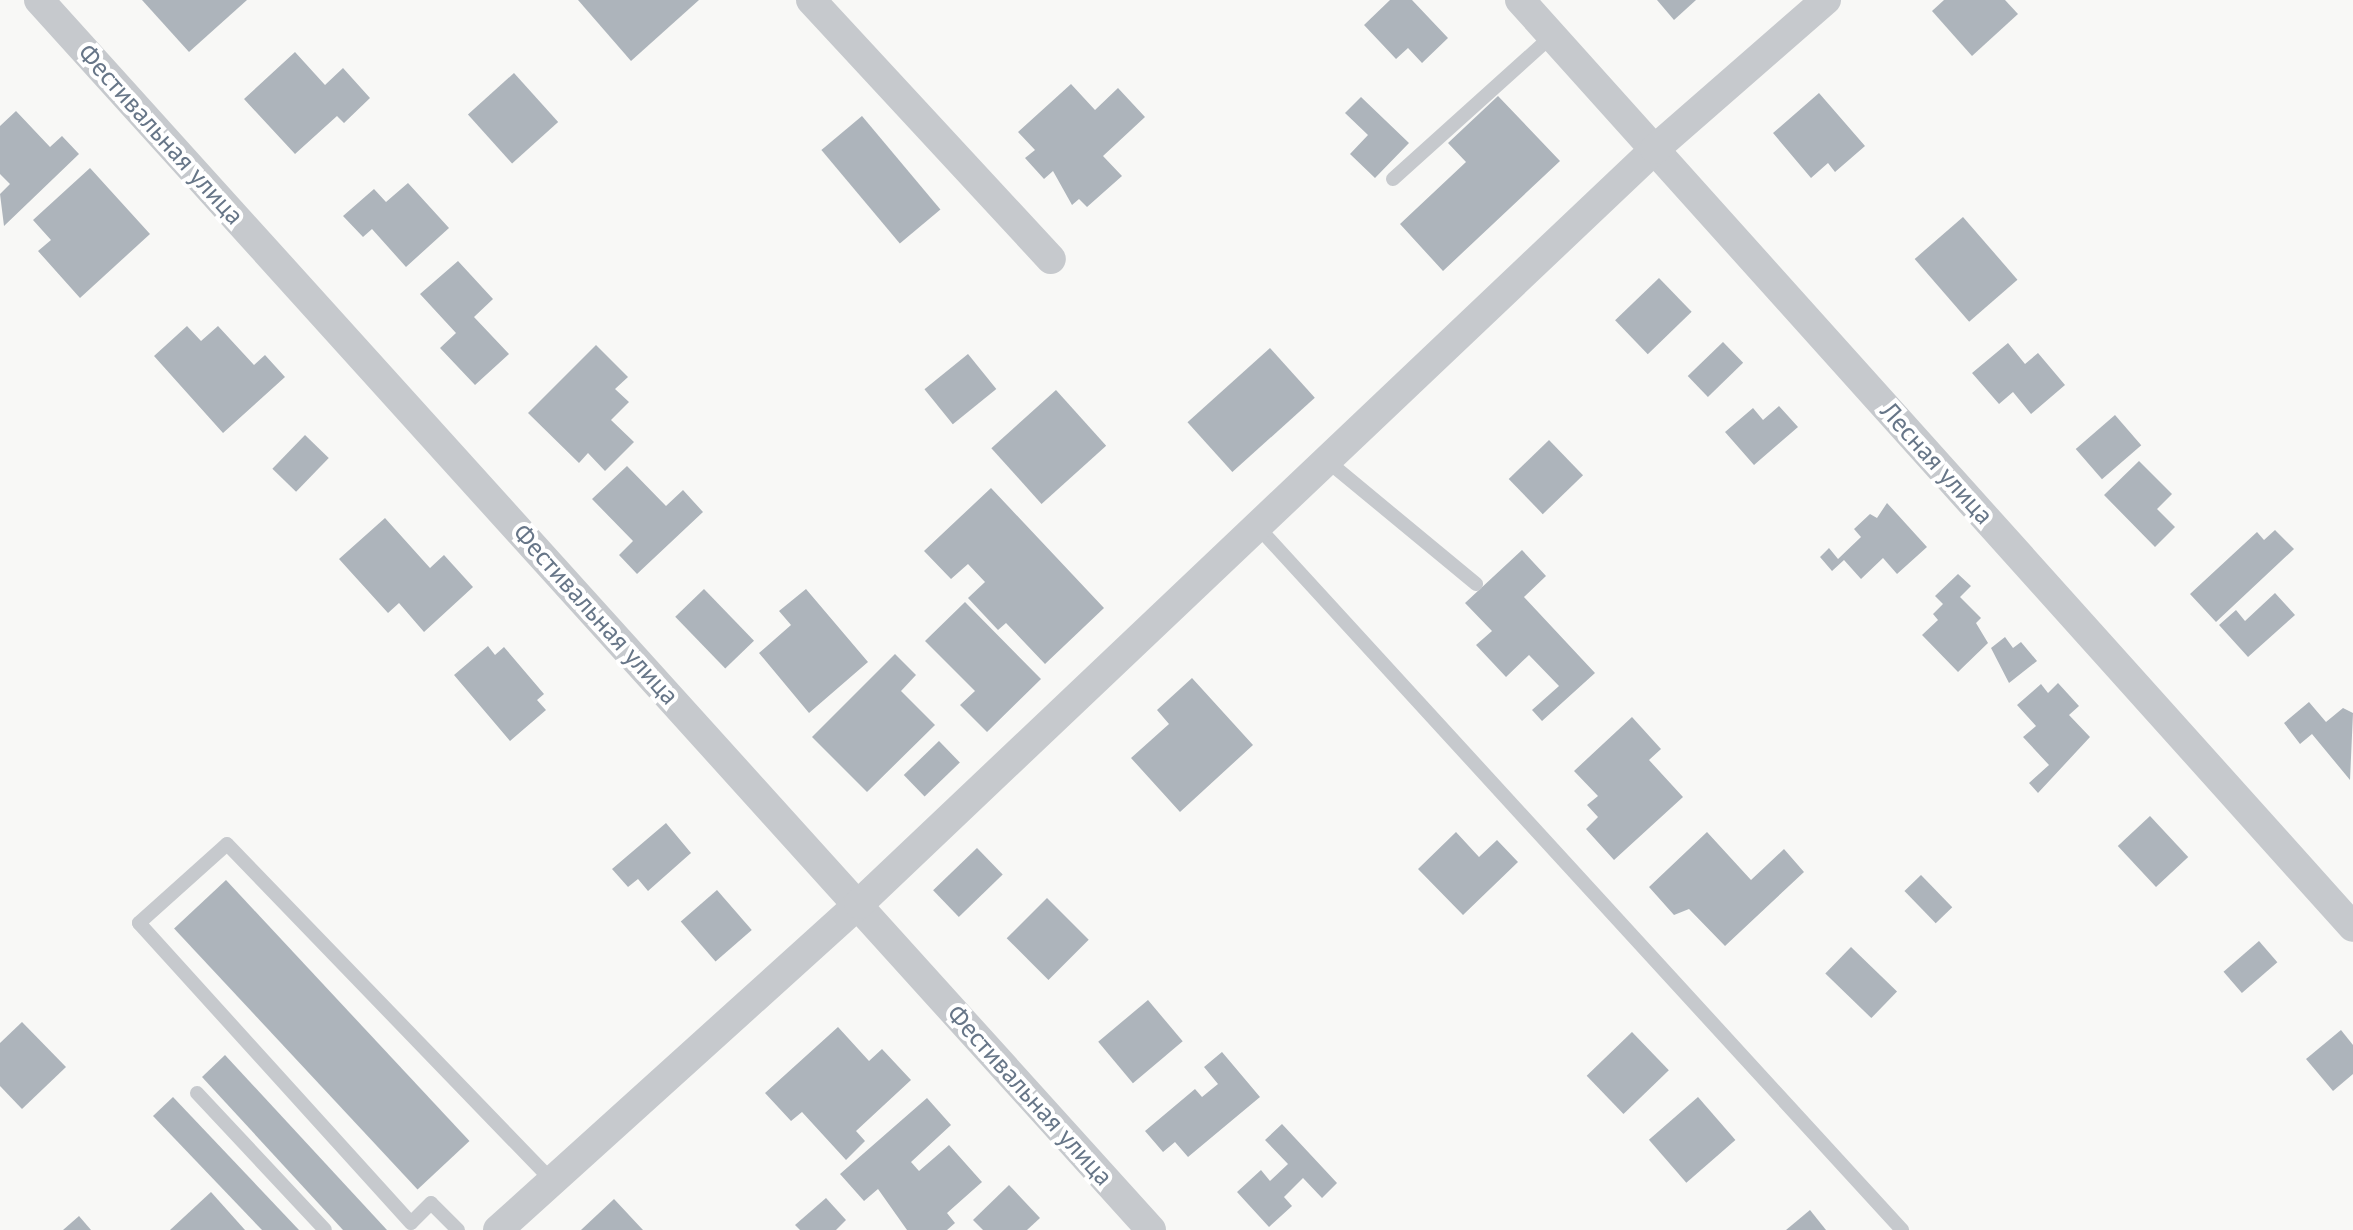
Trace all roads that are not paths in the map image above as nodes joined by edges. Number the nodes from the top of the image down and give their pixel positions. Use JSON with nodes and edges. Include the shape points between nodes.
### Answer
{"nodes":[{"id":1,"x":39,"y":0,"type":"edge"},
{"id":2,"x":811,"y":0,"type":"edge"},
{"id":3,"x":1520,"y":0,"type":"edge"},
{"id":4,"x":1826,"y":0,"type":"edge"},
{"id":5,"x":1552,"y":36,"type":"junction"},
{"id":6,"x":1655,"y":149,"type":"junction"},
{"id":7,"x":1393,"y":179,"type":"dead end"},
{"id":8,"x":1051,"y":259,"type":"dead end"},
{"id":9,"x":1325,"y":458,"type":"junction"},
{"id":10,"x":1255,"y":524,"type":"junction"},
{"id":11,"x":1476,"y":584,"type":"dead end"},
{"id":12,"x":859,"y":904,"type":"junction"},
{"id":13,"x":2353,"y":927,"type":"edge"},
{"id":14,"x":197,"y":1093,"type":"dead end"},
{"id":15,"x":550,"y":1179,"type":"junction"},
{"id":16,"x":325,"y":1230,"type":"edge"},
{"id":17,"x":458,"y":1230,"type":"edge"},
{"id":18,"x":498,"y":1230,"type":"edge"},
{"id":19,"x":1151,"y":1230,"type":"edge"},
{"id":20,"x":1902,"y":1230,"type":"edge"}],
"edges":[{"from":1,"to":12,"type":"street","name":"Фестивальная улица"},
{"from":2,"to":8,"type":"street"},
{"from":3,"to":5,"type":"street","name":"Лесная улица"},
{"from":4,"to":6,"type":"street"},
{"from":5,"to":6,"type":"street","name":"Лесная улица"},
{"from":5,"to":7,"type":"lane"},
{"from":6,"to":9,"type":"street"},
{"from":6,"to":13,"type":"street","name":"Лесная улица"},
{"from":9,"to":10,"type":"street"},
{"from":9,"to":11,"type":"lane"},
{"from":10,"to":12,"type":"street"},
{"from":10,"to":20,"type":"lane"},
{"from":12,"to":15,"type":"street"},
{"from":12,"to":19,"type":"street","name":"Фестивальная улица"},
{"from":14,"to":16,"type":"lane"},
{"from":15,"to":17,"type":"lane","via":[[227,844],[139,923],[411,1223],[431,1203]]},
{"from":15,"to":18,"type":"street"}]}
